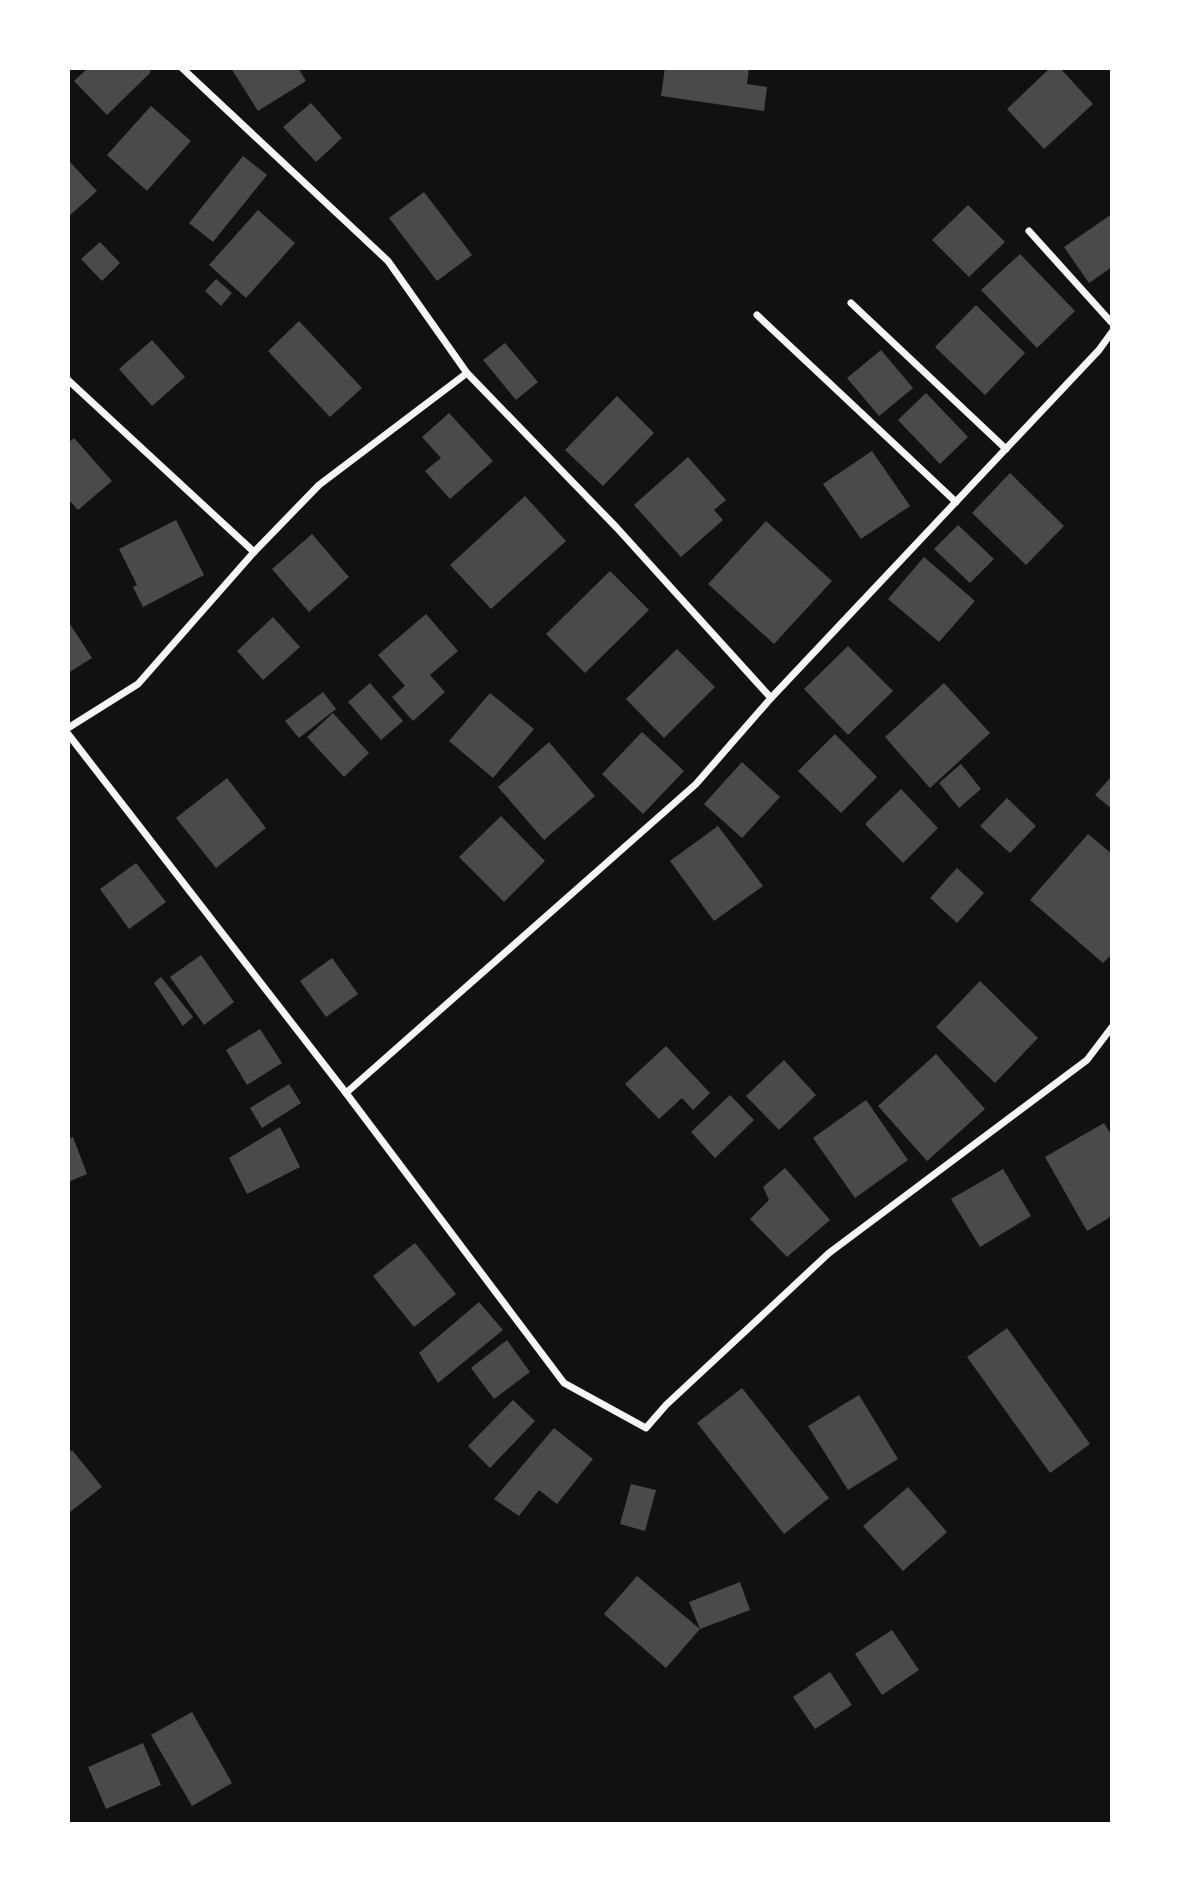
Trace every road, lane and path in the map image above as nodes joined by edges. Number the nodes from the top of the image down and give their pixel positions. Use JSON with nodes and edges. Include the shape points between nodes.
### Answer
{"nodes":[{"id":1,"x":181,"y":68,"type":"edge"},
{"id":2,"x":1029,"y":230,"type":"dead end"},
{"id":3,"x":851,"y":303,"type":"dead end"},
{"id":4,"x":757,"y":315,"type":"dead end"},
{"id":5,"x":1112,"y":323,"type":"edge"},
{"id":6,"x":1112,"y":332,"type":"edge"},
{"id":7,"x":467,"y":373,"type":"junction"},
{"id":8,"x":68,"y":380,"type":"edge"},
{"id":9,"x":1006,"y":449,"type":"junction"},
{"id":10,"x":956,"y":502,"type":"junction"},
{"id":11,"x":254,"y":552,"type":"junction"},
{"id":12,"x":771,"y":698,"type":"junction"},
{"id":13,"x":68,"y":727,"type":"edge"},
{"id":14,"x":68,"y":734,"type":"edge"},
{"id":15,"x":1112,"y":1027,"type":"edge"},
{"id":16,"x":346,"y":1093,"type":"junction"}],
"edges":[{"from":1,"to":7,"type":"street","via":[[388,261]]},
{"from":2,"to":5,"type":"street"},
{"from":3,"to":9,"type":"street"},
{"from":4,"to":10,"type":"street"},
{"from":6,"to":9,"type":"street"},
{"from":7,"to":11,"type":"street","via":[[319,485]]},
{"from":7,"to":12,"type":"street","via":[[617,528]]},
{"from":8,"to":11,"type":"street"},
{"from":9,"to":10,"type":"street"},
{"from":10,"to":12,"type":"street"},
{"from":11,"to":13,"type":"street","via":[[138,684]]},
{"from":12,"to":16,"type":"street","via":[[696,784]]},
{"from":14,"to":16,"type":"street"},
{"from":15,"to":16,"type":"street","via":[[1087,1060],[829,1253],[646,1428],[564,1383]]}]}
